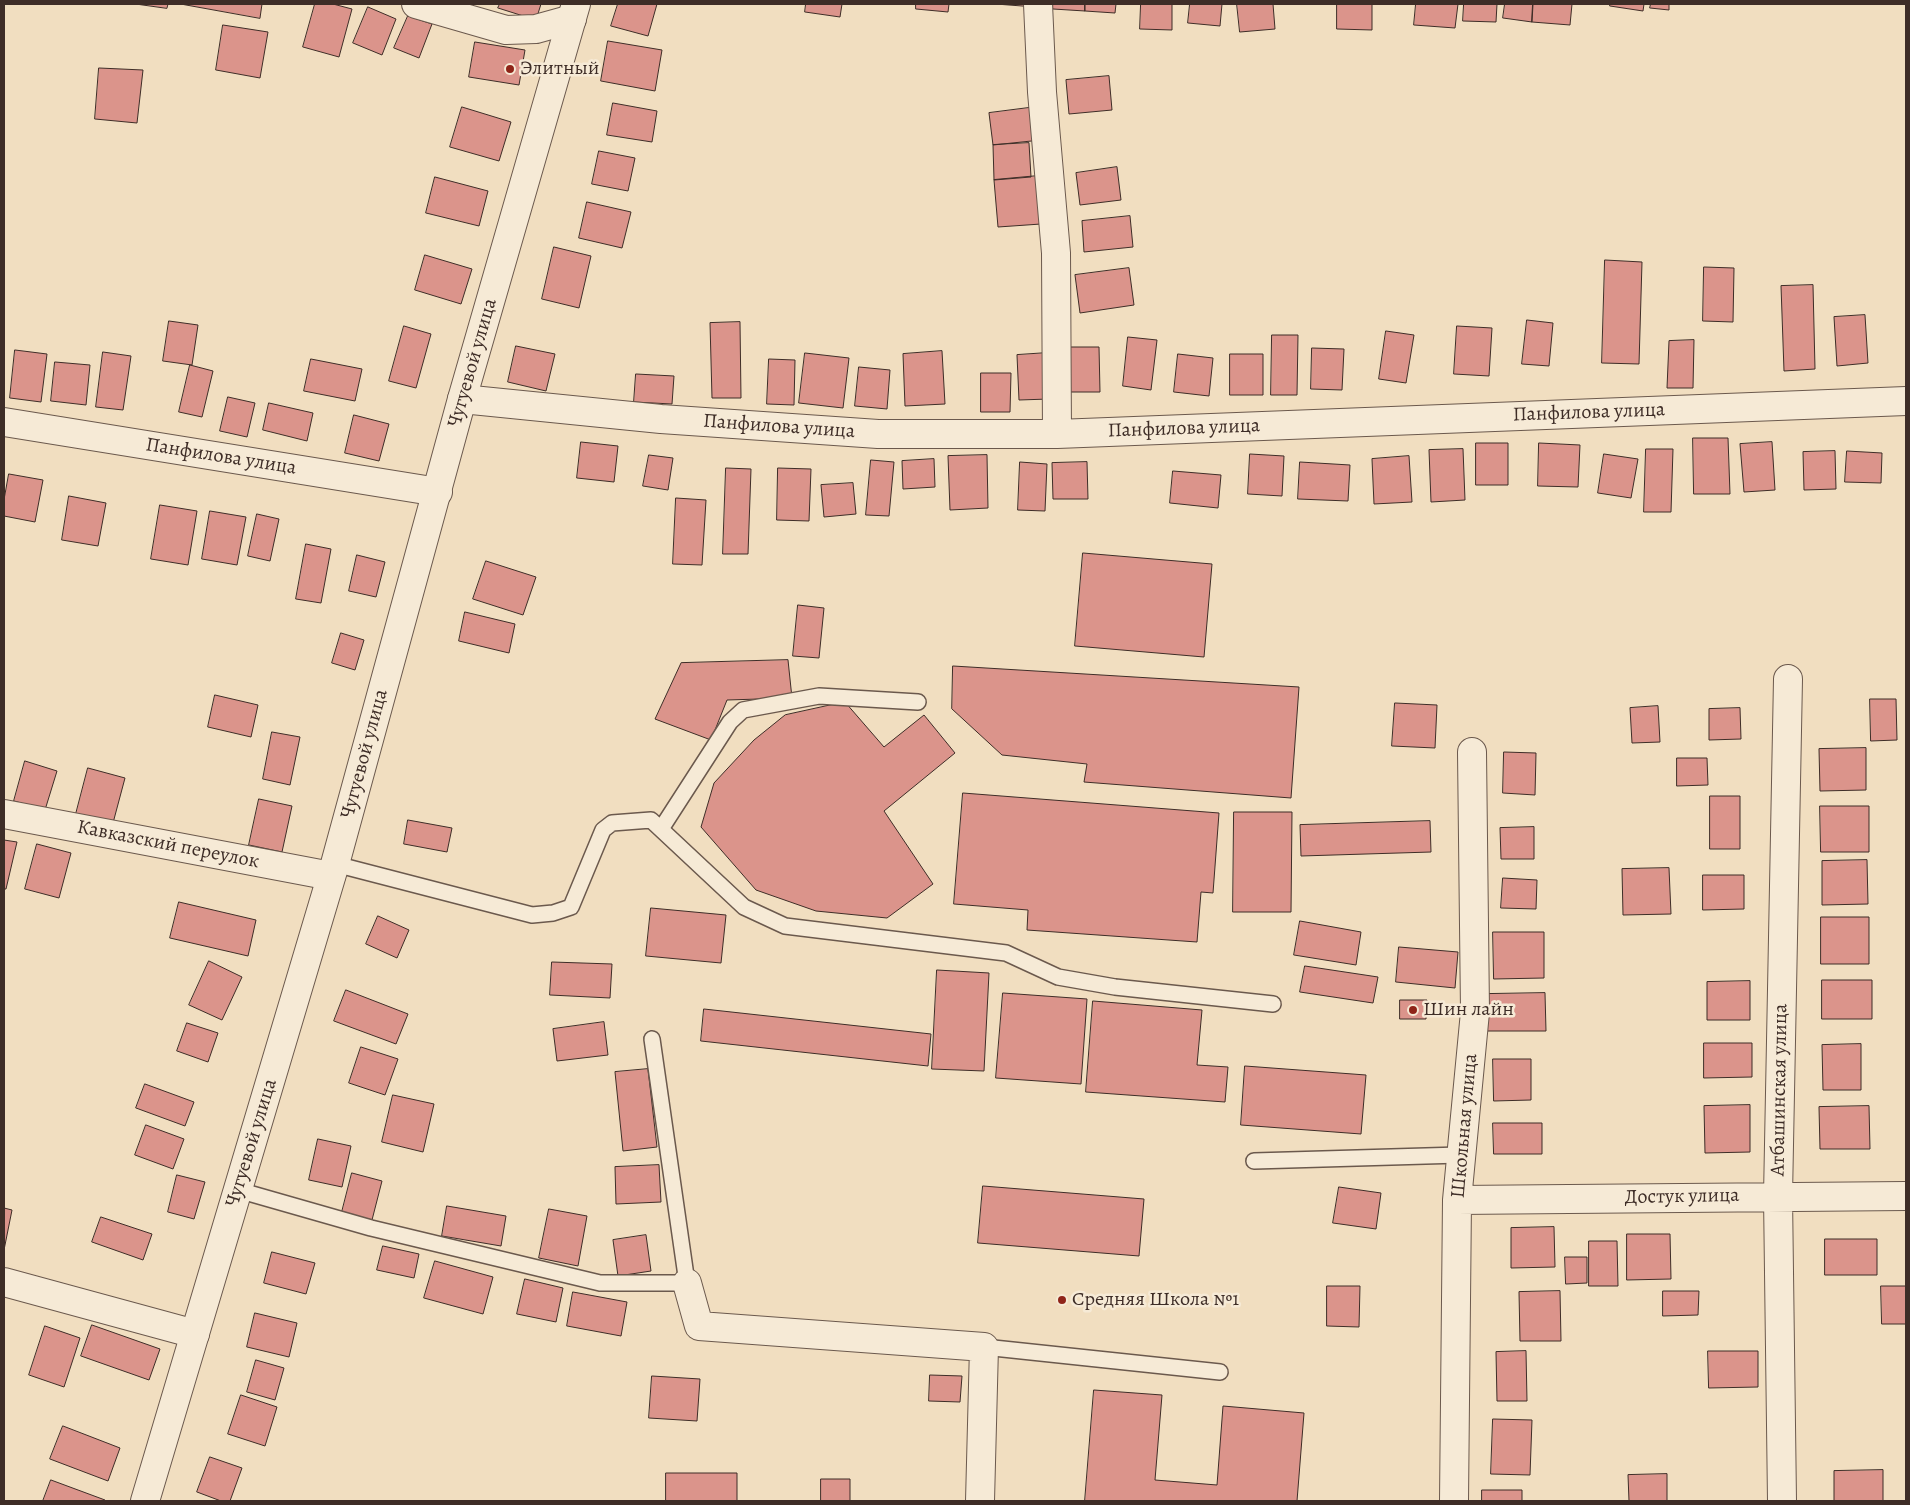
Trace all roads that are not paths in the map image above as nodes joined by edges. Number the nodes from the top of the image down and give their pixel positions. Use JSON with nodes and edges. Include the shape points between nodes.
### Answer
{"nodes":[{"id":1,"x":416,"y":4,"type":"edge"},
{"id":2,"x":1038,"y":4,"type":"edge"},
{"id":3,"x":574,"y":11,"type":"edge"},
{"id":4,"x":462,"y":399,"type":"junction"},
{"id":5,"x":1906,"y":401,"type":"edge"},
{"id":6,"x":4,"y":422,"type":"edge"},
{"id":7,"x":1057,"y":434,"type":"junction"},
{"id":8,"x":438,"y":492,"type":"junction"},
{"id":9,"x":1788,"y":678,"type":"dead end"},
{"id":10,"x":918,"y":702,"type":"dead end"},
{"id":11,"x":1472,"y":752,"type":"dead end"},
{"id":12,"x":4,"y":814,"type":"edge"},
{"id":13,"x":661,"y":829,"type":"junction"},
{"id":14,"x":333,"y":870,"type":"junction"},
{"id":15,"x":1273,"y":1004,"type":"dead end"},
{"id":16,"x":652,"y":1039,"type":"dead end"},
{"id":17,"x":1460,"y":1155,"type":"junction"},
{"id":18,"x":1254,"y":1161,"type":"dead end"},
{"id":19,"x":238,"y":1190,"type":"junction"},
{"id":20,"x":1778,"y":1196,"type":"junction"},
{"id":21,"x":1906,"y":1196,"type":"edge"},
{"id":22,"x":1457,"y":1200,"type":"junction"},
{"id":23,"x":4,"y":1282,"type":"edge"},
{"id":24,"x":687,"y":1283,"type":"junction"},
{"id":25,"x":195,"y":1334,"type":"junction"},
{"id":26,"x":984,"y":1348,"type":"junction"},
{"id":27,"x":1220,"y":1372,"type":"dead end"},
{"id":28,"x":145,"y":1501,"type":"edge"},
{"id":29,"x":980,"y":1501,"type":"edge"},
{"id":30,"x":1454,"y":1501,"type":"edge"},
{"id":31,"x":1782,"y":1501,"type":"edge"}],
"edges":[{"from":1,"to":3,"type":"street","via":[[506,30],[536,29]]},
{"from":2,"to":7,"type":"street","via":[[1056,253]]},
{"from":3,"to":4,"type":"street","name":"Чугуевой улица"},
{"from":4,"to":7,"type":"street","name":"Панфилова улица","via":[[661,419],[878,434]]},
{"from":4,"to":8,"type":"street","name":"Чугуевой улица"},
{"from":5,"to":7,"type":"street","name":"Панфилова улица"},
{"from":6,"to":8,"type":"street","name":"Панфилова улица"},
{"from":8,"to":14,"type":"street","name":"Чугуевой улица"},
{"from":9,"to":20,"type":"street","name":"Атбашинская улица"},
{"from":10,"to":13,"type":"lane","via":[[819,696],[743,710],[730,722]]},
{"from":11,"to":17,"type":"street","name":"Школьная улица","via":[[1476,1012]]},
{"from":12,"to":14,"type":"street","name":"Кавказский переулок"},
{"from":13,"to":14,"type":"lane","via":[[651,820],[612,823],[603,830],[571,907],[554,913],[532,915]]},
{"from":13,"to":15,"type":"lane","via":[[744,907],[785,926],[1006,953],[1058,977],[1115,987]]},
{"from":14,"to":19,"type":"street","name":"Чугуевой улица"},
{"from":16,"to":24,"type":"lane"},
{"from":17,"to":18,"type":"lane"},
{"from":17,"to":22,"type":"street","name":"Школьная улица"},
{"from":19,"to":24,"type":"lane","via":[[372,1228],[600,1283]]},
{"from":19,"to":25,"type":"street","name":"Чугуевой улица"},
{"from":20,"to":21,"type":"street","name":"Достук улица"},
{"from":20,"to":22,"type":"street","name":"Достук улица"},
{"from":20,"to":31,"type":"street","name":"Атбашинская улица"},
{"from":22,"to":30,"type":"street","name":"Школьная улица"},
{"from":23,"to":25,"type":"street"},
{"from":24,"to":26,"type":"street","via":[[699,1326]]},
{"from":25,"to":28,"type":"street","name":"Чугуевой улица"},
{"from":26,"to":27,"type":"lane"},
{"from":26,"to":29,"type":"street"}]}
